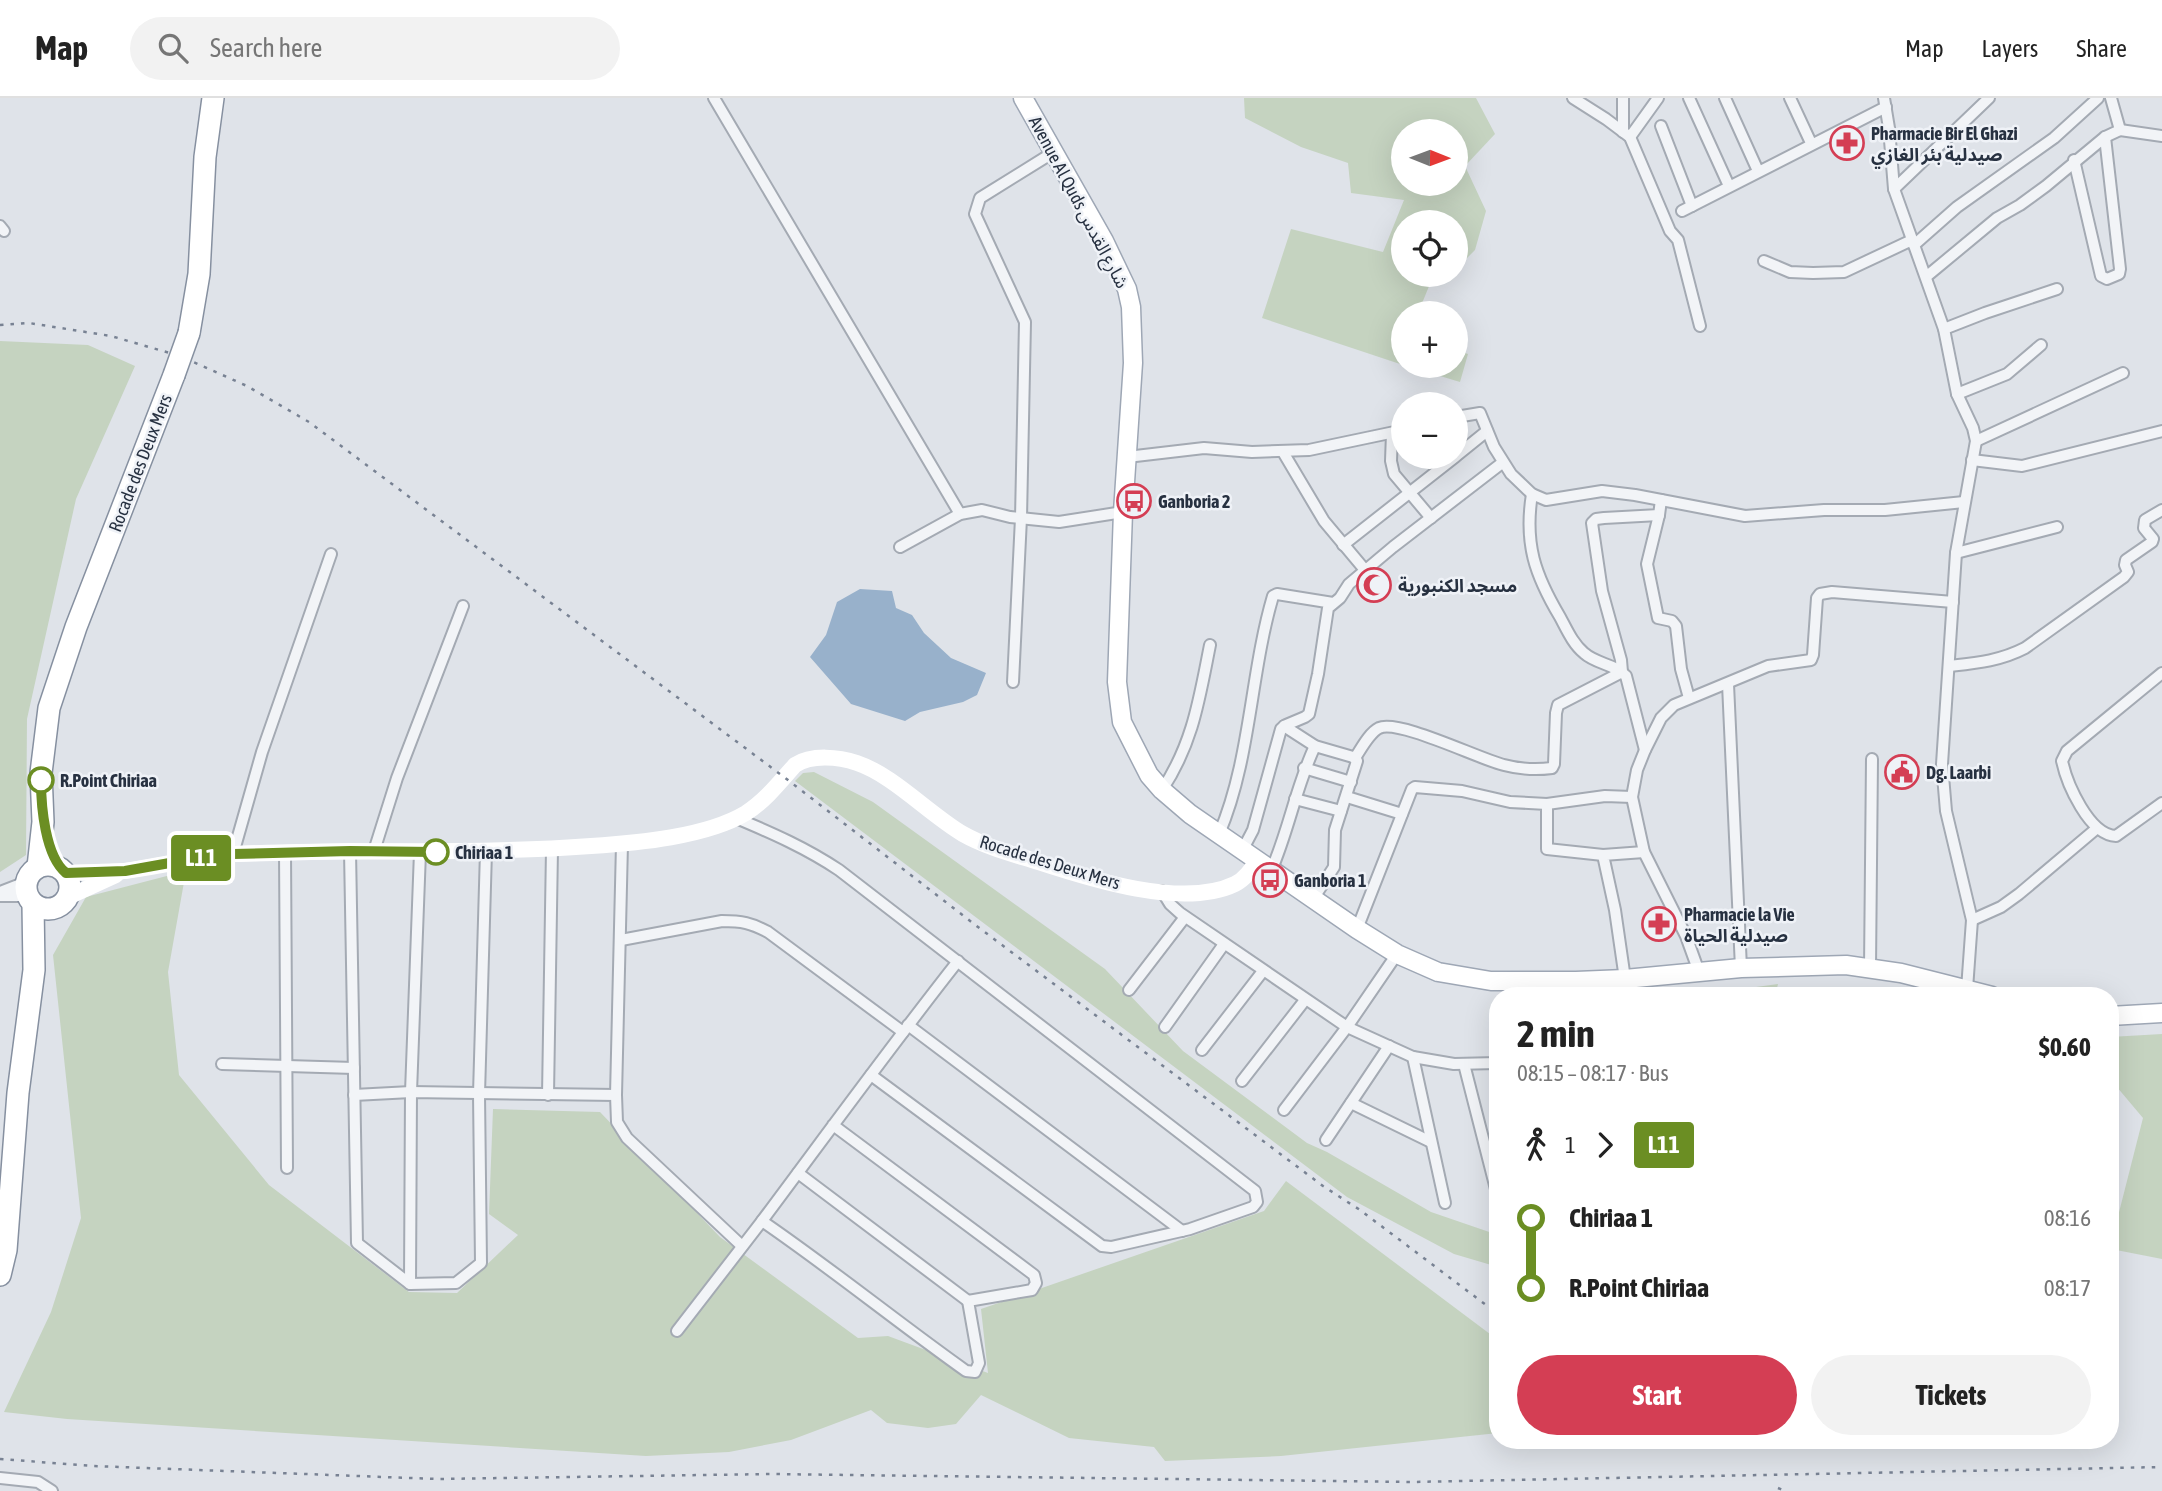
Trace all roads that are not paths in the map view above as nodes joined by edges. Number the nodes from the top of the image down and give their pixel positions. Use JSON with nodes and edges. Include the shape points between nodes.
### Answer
{"nodes":[{"id":1,"x":213,"y":98,"type":"edge"},
{"id":2,"x":714,"y":98,"type":"edge"},
{"id":3,"x":1023,"y":98,"type":"edge"},
{"id":4,"x":1573,"y":98,"type":"edge"},
{"id":5,"x":1623,"y":98,"type":"edge"},
{"id":6,"x":1658,"y":98,"type":"edge"},
{"id":7,"x":1689,"y":98,"type":"edge"},
{"id":8,"x":1725,"y":98,"type":"edge"},
{"id":9,"x":1790,"y":98,"type":"edge"},
{"id":10,"x":1989,"y":98,"type":"edge"},
{"id":11,"x":2098,"y":98,"type":"edge"},
{"id":12,"x":2111,"y":98,"type":"edge"},
{"id":13,"x":1886,"y":101,"type":"edge"},
{"id":14,"x":1661,"y":126,"type":"dead end"},
{"id":15,"x":2120,"y":130,"type":"junction"},
{"id":16,"x":1626,"y":134,"type":"junction"},
{"id":17,"x":2105,"y":136,"type":"junction"},
{"id":18,"x":2162,"y":136,"type":"edge"},
{"id":19,"x":1811,"y":144,"type":"junction"},
{"id":20,"x":1054,"y":152,"type":"junction"},
{"id":21,"x":2074,"y":160,"type":"junction"},
{"id":22,"x":1758,"y":171,"type":"junction"},
{"id":23,"x":1729,"y":186,"type":"junction"},
{"id":24,"x":1894,"y":189,"type":"junction"},
{"id":25,"x":1913,"y":242,"type":"junction"},
{"id":26,"x":1764,"y":261,"type":"dead end"},
{"id":27,"x":1927,"y":276,"type":"junction"},
{"id":28,"x":2057,"y":289,"type":"dead end"},
{"id":29,"x":1700,"y":326,"type":"dead end"},
{"id":30,"x":1944,"y":328,"type":"junction"},
{"id":31,"x":2042,"y":345,"type":"dead end"},
{"id":32,"x":2123,"y":373,"type":"dead end"},
{"id":33,"x":1957,"y":394,"type":"junction"},
{"id":34,"x":1468,"y":414,"type":"edge"},
{"id":35,"x":1487,"y":431,"type":"junction"},
{"id":36,"x":2162,"y":431,"type":"edge"},
{"id":37,"x":1391,"y":433,"type":"edge"},
{"id":38,"x":1976,"y":441,"type":"junction"},
{"id":39,"x":1468,"y":446,"type":"edge"},
{"id":40,"x":1283,"y":452,"type":"junction"},
{"id":41,"x":1127,"y":457,"type":"junction"},
{"id":42,"x":1972,"y":460,"type":"junction"},
{"id":43,"x":1502,"y":463,"type":"junction"},
{"id":44,"x":1393,"y":469,"type":"edge"},
{"id":45,"x":1439,"y":469,"type":"edge"},
{"id":46,"x":1410,"y":492,"type":"junction"},
{"id":47,"x":1532,"y":494,"type":"junction"},
{"id":48,"x":1661,"y":500,"type":"junction"},
{"id":49,"x":1964,"y":502,"type":"junction"},
{"id":50,"x":2162,"y":510,"type":"edge"},
{"id":51,"x":1123,"y":512,"type":"junction"},
{"id":52,"x":960,"y":514,"type":"junction"},
{"id":53,"x":1659,"y":515,"type":"junction"},
{"id":54,"x":1021,"y":518,"type":"junction"},
{"id":55,"x":1431,"y":518,"type":"junction"},
{"id":56,"x":2057,"y":527,"type":"dead end"},
{"id":57,"x":1343,"y":545,"type":"junction"},
{"id":58,"x":900,"y":547,"type":"dead end"},
{"id":59,"x":331,"y":554,"type":"dead end"},
{"id":60,"x":1956,"y":554,"type":"junction"},
{"id":61,"x":1365,"y":570,"type":"junction"},
{"id":62,"x":1953,"y":602,"type":"junction"},
{"id":63,"x":1332,"y":603,"type":"junction"},
{"id":64,"x":463,"y":606,"type":"dead end"},
{"id":65,"x":1210,"y":645,"type":"dead end"},
{"id":66,"x":1949,"y":666,"type":"junction"},
{"id":67,"x":1622,"y":671,"type":"junction"},
{"id":68,"x":2162,"y":673,"type":"edge"},
{"id":69,"x":1013,"y":682,"type":"dead end"},
{"id":70,"x":1728,"y":684,"type":"junction"},
{"id":71,"x":1689,"y":698,"type":"junction"},
{"id":72,"x":1284,"y":726,"type":"junction"},
{"id":73,"x":1315,"y":746,"type":"junction"},
{"id":74,"x":1644,"y":750,"type":"junction"},
{"id":75,"x":1355,"y":758,"type":"junction"},
{"id":76,"x":1872,"y":759,"type":"dead end"},
{"id":77,"x":1304,"y":768,"type":"junction"},
{"id":78,"x":1351,"y":782,"type":"junction"},
{"id":79,"x":1162,"y":790,"type":"junction"},
{"id":80,"x":1347,"y":797,"type":"junction"},
{"id":81,"x":1632,"y":797,"type":"junction"},
{"id":82,"x":1295,"y":799,"type":"junction"},
{"id":83,"x":2162,"y":803,"type":"edge"},
{"id":84,"x":1547,"y":804,"type":"junction"},
{"id":85,"x":1341,"y":811,"type":"junction"},
{"id":86,"x":1402,"y":814,"type":"junction"},
{"id":87,"x":736,"y":818,"type":"junction"},
{"id":88,"x":2096,"y":829,"type":"junction"},
{"id":89,"x":1219,"y":834,"type":"junction"},
{"id":90,"x":622,"y":844,"type":"junction"},
{"id":91,"x":552,"y":849,"type":"junction"},
{"id":92,"x":350,"y":851,"type":"junction"},
{"id":93,"x":374,"y":851,"type":"junction"},
{"id":94,"x":486,"y":851,"type":"junction"},
{"id":95,"x":1242,"y":851,"type":"junction"},
{"id":96,"x":285,"y":852,"type":"junction"},
{"id":97,"x":420,"y":852,"type":"junction"},
{"id":98,"x":1644,"y":852,"type":"junction"},
{"id":99,"x":233,"y":854,"type":"junction"},
{"id":100,"x":1603,"y":855,"type":"junction"},
{"id":101,"x":1264,"y":866,"type":"junction"},
{"id":102,"x":125,"y":871,"type":"junction"},
{"id":103,"x":42,"y":881,"type":"junction"},
{"id":104,"x":1162,"y":891,"type":"junction"},
{"id":105,"x":0,"y":894,"type":"edge"},
{"id":106,"x":1314,"y":899,"type":"junction"},
{"id":107,"x":62,"y":902,"type":"junction"},
{"id":108,"x":1185,"y":917,"type":"junction"},
{"id":109,"x":1972,"y":920,"type":"junction"},
{"id":110,"x":1357,"y":929,"type":"junction"},
{"id":111,"x":621,"y":940,"type":"junction"},
{"id":112,"x":1224,"y":944,"type":"junction"},
{"id":113,"x":1397,"y":954,"type":"junction"},
{"id":114,"x":958,"y":961,"type":"junction"},
{"id":115,"x":1741,"y":968,"type":"junction"},
{"id":116,"x":1870,"y":968,"type":"junction"},
{"id":117,"x":34,"y":970,"type":"junction"},
{"id":118,"x":1263,"y":971,"type":"junction"},
{"id":119,"x":1699,"y":972,"type":"junction"},
{"id":120,"x":1625,"y":979,"type":"junction"},
{"id":121,"x":1959,"y":987,"type":"edge"},
{"id":122,"x":1967,"y":987,"type":"edge"},
{"id":123,"x":1129,"y":990,"type":"dead end"},
{"id":124,"x":1305,"y":1000,"type":"junction"},
{"id":125,"x":2162,"y":1013,"type":"edge"},
{"id":126,"x":2119,"y":1015,"type":"edge"},
{"id":127,"x":1165,"y":1027,"type":"dead end"},
{"id":128,"x":1348,"y":1027,"type":"junction"},
{"id":129,"x":905,"y":1028,"type":"junction"},
{"id":130,"x":1389,"y":1046,"type":"junction"},
{"id":131,"x":1202,"y":1050,"type":"dead end"},
{"id":132,"x":1413,"y":1057,"type":"junction"},
{"id":133,"x":1489,"y":1063,"type":"edge"},
{"id":134,"x":222,"y":1064,"type":"dead end"},
{"id":135,"x":1464,"y":1064,"type":"junction"},
{"id":136,"x":286,"y":1067,"type":"junction"},
{"id":137,"x":354,"y":1068,"type":"junction"},
{"id":138,"x":871,"y":1075,"type":"junction"},
{"id":139,"x":1242,"y":1081,"type":"dead end"},
{"id":140,"x":411,"y":1092,"type":"junction"},
{"id":141,"x":479,"y":1094,"type":"junction"},
{"id":142,"x":354,"y":1095,"type":"junction"},
{"id":143,"x":548,"y":1095,"type":"junction"},
{"id":144,"x":616,"y":1095,"type":"junction"},
{"id":145,"x":1351,"y":1103,"type":"junction"},
{"id":146,"x":1284,"y":1110,"type":"dead end"},
{"id":147,"x":833,"y":1125,"type":"junction"},
{"id":148,"x":1326,"y":1140,"type":"dead end"},
{"id":149,"x":1431,"y":1142,"type":"junction"},
{"id":150,"x":1489,"y":1162,"type":"edge"},
{"id":151,"x":287,"y":1168,"type":"dead end"},
{"id":152,"x":798,"y":1174,"type":"junction"},
{"id":153,"x":1445,"y":1203,"type":"dead end"},
{"id":154,"x":762,"y":1221,"type":"junction"},
{"id":155,"x":1182,"y":1231,"type":"junction"},
{"id":156,"x":742,"y":1246,"type":"junction"},
{"id":157,"x":0,"y":1275,"type":"edge"},
{"id":158,"x":410,"y":1284,"type":"junction"},
{"id":159,"x":968,"y":1301,"type":"junction"},
{"id":160,"x":677,"y":1331,"type":"dead end"},
{"id":161,"x":0,"y":1478,"type":"edge"},
{"id":162,"x":52,"y":1491,"type":"edge"}],
"edges":[{"from":1,"to":103,"type":"highway","name":"Rocade des Deux Mers","bridge":true,"via":[[199,274],[189,333],[49,708],[41,773]]},
{"from":2,"to":52,"type":"street"},
{"from":3,"to":20,"type":"main road","name":"Avenue Al Quds شارع القدس"},
{"from":4,"to":16,"type":"street"},
{"from":5,"to":16,"type":"street"},
{"from":6,"to":16,"type":"street"},
{"from":7,"to":23,"type":"street"},
{"from":8,"to":22,"type":"street"},
{"from":9,"to":19,"type":"street"},
{"from":10,"to":24,"type":"street"},
{"from":11,"to":25,"type":"street","via":[[2054,138]]},
{"from":12,"to":15,"type":"street"},
{"from":13,"to":19,"type":"street"},
{"from":13,"to":24,"type":"street"},
{"from":14,"to":23,"type":"street","via":[[1687,208]]},
{"from":15,"to":17,"type":"street"},
{"from":15,"to":18,"type":"street"},
{"from":16,"to":29,"type":"street","via":[[1678,240]]},
{"from":17,"to":21,"type":"street"},
{"from":17,"to":21,"type":"street","via":[[2120,270],[2107,279],[2101,275]]},
{"from":19,"to":22,"type":"street"},
{"from":20,"to":41,"type":"main road","name":"Avenue Al Quds شارع القدس","via":[[1127,289],[1133,325]]},
{"from":20,"to":54,"type":"street","via":[[980,198],[975,214],[1025,322]]},
{"from":21,"to":27,"type":"street"},
{"from":22,"to":23,"type":"street"},
{"from":24,"to":25,"type":"street"},
{"from":25,"to":26,"type":"street","via":[[1844,272],[1790,272]]},
{"from":25,"to":27,"type":"street"},
{"from":27,"to":30,"type":"street"},
{"from":28,"to":30,"type":"street"},
{"from":30,"to":33,"type":"street"},
{"from":31,"to":33,"type":"street","via":[[2007,374]]},
{"from":32,"to":38,"type":"street"},
{"from":33,"to":38,"type":"street"},
{"from":34,"to":35,"type":"street","via":[[1479,412]]},
{"from":35,"to":39,"type":"street"},
{"from":35,"to":43,"type":"street"},
{"from":36,"to":42,"type":"street","via":[[2022,466]]},
{"from":37,"to":40,"type":"street"},
{"from":38,"to":42,"type":"street"},
{"from":40,"to":41,"type":"street","via":[[1204,448]]},
{"from":40,"to":57,"type":"street"},
{"from":41,"to":51,"type":"main road","name":"Avenue Al Quds شارع القدس"},
{"from":42,"to":49,"type":"street"},
{"from":43,"to":47,"type":"street"},
{"from":43,"to":55,"type":"street"},
{"from":44,"to":46,"type":"street"},
{"from":45,"to":46,"type":"street"},
{"from":46,"to":55,"type":"street"},
{"from":46,"to":57,"type":"street"},
{"from":47,"to":48,"type":"street","via":[[1549,500],[1602,491]]},
{"from":47,"to":67,"type":"street","via":[[1529,536],[1542,586],[1583,652]]},
{"from":48,"to":49,"type":"street","via":[[1745,516]]},
{"from":48,"to":53,"type":"street"},
{"from":49,"to":60,"type":"street"},
{"from":50,"to":66,"type":"street","via":[[2145,520],[2152,542],[2126,560],[2124,578],[2025,649],[1991,661]]},
{"from":51,"to":54,"type":"street","via":[[1059,522]]},
{"from":51,"to":79,"type":"main road","name":"Avenue Al Quds شارع القدس","via":[[1118,695],[1122,722],[1149,775]]},
{"from":52,"to":54,"type":"street","via":[[982,510]]},
{"from":52,"to":58,"type":"street"},
{"from":53,"to":67,"type":"street","via":[[1604,518],[1592,523],[1602,591]]},
{"from":53,"to":71,"type":"street","via":[[1647,569],[1658,618],[1675,626]]},
{"from":54,"to":69,"type":"street"},
{"from":55,"to":61,"type":"street"},
{"from":56,"to":60,"type":"street"},
{"from":57,"to":61,"type":"street"},
{"from":59,"to":99,"type":"street","via":[[262,752]]},
{"from":60,"to":62,"type":"street"},
{"from":61,"to":63,"type":"street"},
{"from":62,"to":66,"type":"street"},
{"from":62,"to":70,"type":"street","via":[[1819,594],[1811,660],[1768,666]]},
{"from":63,"to":72,"type":"street","via":[[1309,713]]},
{"from":63,"to":89,"type":"street","via":[[1273,596],[1236,784]]},
{"from":64,"to":93,"type":"street"},
{"from":65,"to":79,"type":"street","via":[[1187,744]]},
{"from":66,"to":109,"type":"street","via":[[1943,793]]},
{"from":67,"to":74,"type":"street"},
{"from":67,"to":75,"type":"street","via":[[1558,705],[1551,769],[1505,766],[1387,726],[1373,732]]},
{"from":68,"to":88,"type":"street","via":[[2063,758],[2077,800]]},
{"from":70,"to":71,"type":"street"},
{"from":70,"to":115,"type":"street"},
{"from":71,"to":74,"type":"street","via":[[1668,710]]},
{"from":72,"to":73,"type":"street"},
{"from":72,"to":95,"type":"street","via":[[1253,830]]},
{"from":73,"to":75,"type":"street"},
{"from":73,"to":77,"type":"street"},
{"from":74,"to":81,"type":"street"},
{"from":75,"to":78,"type":"street"},
{"from":76,"to":116,"type":"street"},
{"from":77,"to":78,"type":"street"},
{"from":77,"to":82,"type":"street"},
{"from":78,"to":80,"type":"street"},
{"from":79,"to":89,"type":"main road","name":"Avenue Al Quds شارع القدس"},
{"from":80,"to":85,"type":"street"},
{"from":80,"to":86,"type":"street"},
{"from":81,"to":84,"type":"street"},
{"from":81,"to":98,"type":"street"},
{"from":82,"to":85,"type":"street"},
{"from":82,"to":101,"type":"street","via":[[1283,843]]},
{"from":83,"to":88,"type":"street","via":[[2116,836]]},
{"from":84,"to":86,"type":"street","via":[[1416,787]]},
{"from":84,"to":100,"type":"street","via":[[1547,849]]},
{"from":85,"to":106,"type":"street","via":[[1335,830],[1334,867]]},
{"from":86,"to":110,"type":"street"},
{"from":87,"to":90,"type":"main road","name":"Rocade des Deux Mers","via":[[706,829]]},
{"from":87,"to":104,"type":"main road","name":"Rocade des Deux Mers","via":[[763,800],[800,762],[840,759],[878,774],[950,826],[987,844],[1089,878]]},
{"from":87,"to":114,"type":"street","via":[[813,852]]},
{"from":88,"to":109,"type":"street","via":[[2019,894]]},
{"from":89,"to":95,"type":"main road","name":"Avenue Al Quds شارع القدس"},
{"from":90,"to":91,"type":"main road","name":"Rocade des Deux Mers"},
{"from":90,"to":111,"type":"street"},
{"from":91,"to":94,"type":"main road","name":"Rocade des Deux Mers"},
{"from":91,"to":143,"type":"street"},
{"from":92,"to":93,"type":"main road","name":"Rocade des Deux Mers"},
{"from":92,"to":96,"type":"main road","name":"Rocade des Deux Mers"},
{"from":92,"to":137,"type":"street"},
{"from":93,"to":97,"type":"main road","name":"Rocade des Deux Mers"},
{"from":94,"to":97,"type":"main road","name":"Rocade des Deux Mers"},
{"from":94,"to":141,"type":"street"},
{"from":95,"to":101,"type":"main road","name":"Avenue Al Quds شارع القدس"},
{"from":96,"to":99,"type":"main road","name":"Rocade des Deux Mers"},
{"from":96,"to":136,"type":"street"},
{"from":97,"to":140,"type":"street"},
{"from":98,"to":100,"type":"street"},
{"from":98,"to":119,"type":"street"},
{"from":99,"to":102,"type":"main road","name":"Rocade des Deux Mers"},
{"from":100,"to":120,"type":"street"},
{"from":101,"to":104,"type":"main road","name":"Rocade des Deux Mers","via":[[1218,890]]},
{"from":101,"to":106,"type":"main road","name":"Avenue Al Quds شارع القدس"},
{"from":102,"to":103,"type":"main road","name":"Rocade des Deux Mers"},
{"from":102,"to":107,"type":"main road","name":"Rocade des Deux Mers"},
{"from":103,"to":105,"type":"street"},
{"from":103,"to":107,"type":"highway","via":[[70,885]]},
{"from":103,"to":107,"type":"highway","via":[[44,909]]},
{"from":103,"to":117,"type":"highway","name":"Rocade des Deux Mers"},
{"from":104,"to":108,"type":"street"},
{"from":106,"to":110,"type":"main road","name":"Avenue Al Quds شارع القدس"},
{"from":107,"to":117,"type":"highway","name":"Rocade des Deux Mers"},
{"from":108,"to":112,"type":"street"},
{"from":108,"to":123,"type":"street"},
{"from":109,"to":122,"type":"street"},
{"from":110,"to":113,"type":"main road","name":"Avenue Al Quds شارع القدس"},
{"from":111,"to":129,"type":"street","via":[[722,921],[752,923]]},
{"from":111,"to":144,"type":"street"},
{"from":112,"to":118,"type":"street"},
{"from":112,"to":127,"type":"street"},
{"from":113,"to":120,"type":"main road","name":"Avenue Al Quds شارع القدس","via":[[1438,972],[1477,979]]},
{"from":113,"to":128,"type":"street"},
{"from":114,"to":129,"type":"street"},
{"from":114,"to":155,"type":"street","via":[[1255,1191],[1253,1207]]},
{"from":115,"to":116,"type":"main road","name":"Avenue Al Quds شارع القدس"},
{"from":115,"to":119,"type":"main road","name":"Avenue Al Quds شارع القدس"},
{"from":116,"to":121,"type":"main road","name":"Avenue Al Quds شارع القدس"},
{"from":117,"to":157,"type":"highway","name":"Rocade des Deux Mers"},
{"from":118,"to":124,"type":"street"},
{"from":118,"to":131,"type":"street"},
{"from":119,"to":120,"type":"main road","name":"Avenue Al Quds شارع القدس"},
{"from":124,"to":128,"type":"street"},
{"from":124,"to":139,"type":"street"},
{"from":125,"to":126,"type":"main road"},
{"from":128,"to":130,"type":"street"},
{"from":128,"to":146,"type":"street"},
{"from":129,"to":138,"type":"street"},
{"from":129,"to":155,"type":"street"},
{"from":130,"to":132,"type":"street"},
{"from":130,"to":145,"type":"street"},
{"from":132,"to":135,"type":"street"},
{"from":132,"to":149,"type":"street"},
{"from":133,"to":135,"type":"street"},
{"from":134,"to":136,"type":"street"},
{"from":135,"to":150,"type":"street"},
{"from":136,"to":137,"type":"street"},
{"from":136,"to":151,"type":"street"},
{"from":137,"to":142,"type":"street"},
{"from":138,"to":147,"type":"street"},
{"from":138,"to":155,"type":"street","via":[[1102,1246]]},
{"from":140,"to":141,"type":"street"},
{"from":140,"to":142,"type":"street"},
{"from":140,"to":158,"type":"street"},
{"from":141,"to":143,"type":"street"},
{"from":141,"to":158,"type":"street","via":[[481,1263],[456,1283]]},
{"from":142,"to":158,"type":"street","via":[[357,1243]]},
{"from":143,"to":144,"type":"street"},
{"from":144,"to":156,"type":"street","via":[[617,1122],[627,1139]]},
{"from":145,"to":148,"type":"street"},
{"from":145,"to":149,"type":"street"},
{"from":147,"to":152,"type":"street"},
{"from":147,"to":159,"type":"street","via":[[1031,1270],[1036,1279],[1032,1290]]},
{"from":149,"to":153,"type":"street"},
{"from":152,"to":154,"type":"street"},
{"from":152,"to":159,"type":"street"},
{"from":154,"to":156,"type":"street"},
{"from":154,"to":159,"type":"street","via":[[972,1372],[979,1363]]},
{"from":156,"to":160,"type":"street"},
{"from":161,"to":162,"type":"street","via":[[38,1482]]}]}
